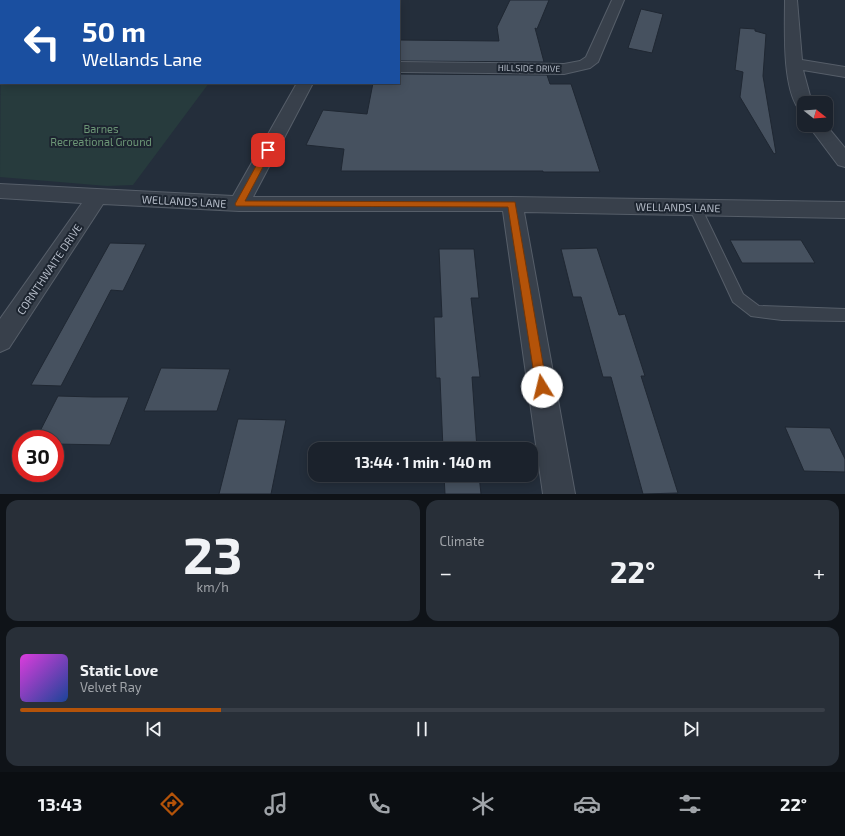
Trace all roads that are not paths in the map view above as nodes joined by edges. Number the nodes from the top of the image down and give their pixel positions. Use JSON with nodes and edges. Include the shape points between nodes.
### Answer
{"nodes":[{"id":1,"x":618,"y":0,"type":"edge"},
{"id":2,"x":791,"y":0,"type":"edge"},
{"id":3,"x":795,"y":64,"type":"junction"},
{"id":4,"x":400,"y":67,"type":"edge"},
{"id":5,"x":845,"y":72,"type":"edge"},
{"id":6,"x":304,"y":84,"type":"edge"},
{"id":7,"x":801,"y":96,"type":"edge"},
{"id":8,"x":822,"y":132,"type":"edge"},
{"id":9,"x":845,"y":161,"type":"edge"},
{"id":10,"x":0,"y":191,"type":"edge"},
{"id":11,"x":96,"y":197,"type":"junction"},
{"id":12,"x":239,"y":204,"type":"junction"},
{"id":13,"x":512,"y":204,"type":"junction"},
{"id":14,"x":696,"y":207,"type":"junction"},
{"id":15,"x":845,"y":210,"type":"edge"},
{"id":16,"x":845,"y":315,"type":"edge"},
{"id":17,"x":0,"y":340,"type":"edge"},
{"id":18,"x":559,"y":494,"type":"edge"}],
"edges":[{"from":1,"to":4,"type":"street","name":"HILLSIDE DRIVE","via":[[593,59],[586,65],[564,69]]},
{"from":2,"to":3,"type":"street"},
{"from":3,"to":5,"type":"street"},
{"from":3,"to":7,"type":"street"},
{"from":6,"to":12,"type":"street"},
{"from":8,"to":9,"type":"street"},
{"from":10,"to":11,"type":"street","name":"WELLANDS LANE"},
{"from":11,"to":12,"type":"street","name":"WELLANDS LANE"},
{"from":11,"to":17,"type":"street","name":"CORNTHWAITE DRIVE"},
{"from":12,"to":13,"type":"street","name":"WELLANDS LANE"},
{"from":13,"to":14,"type":"street","name":"WELLANDS LANE"},
{"from":13,"to":18,"type":"street"},
{"from":14,"to":15,"type":"street","name":"WELLANDS LANE"},
{"from":14,"to":16,"type":"lane","via":[[738,298],[756,312]]}]}
